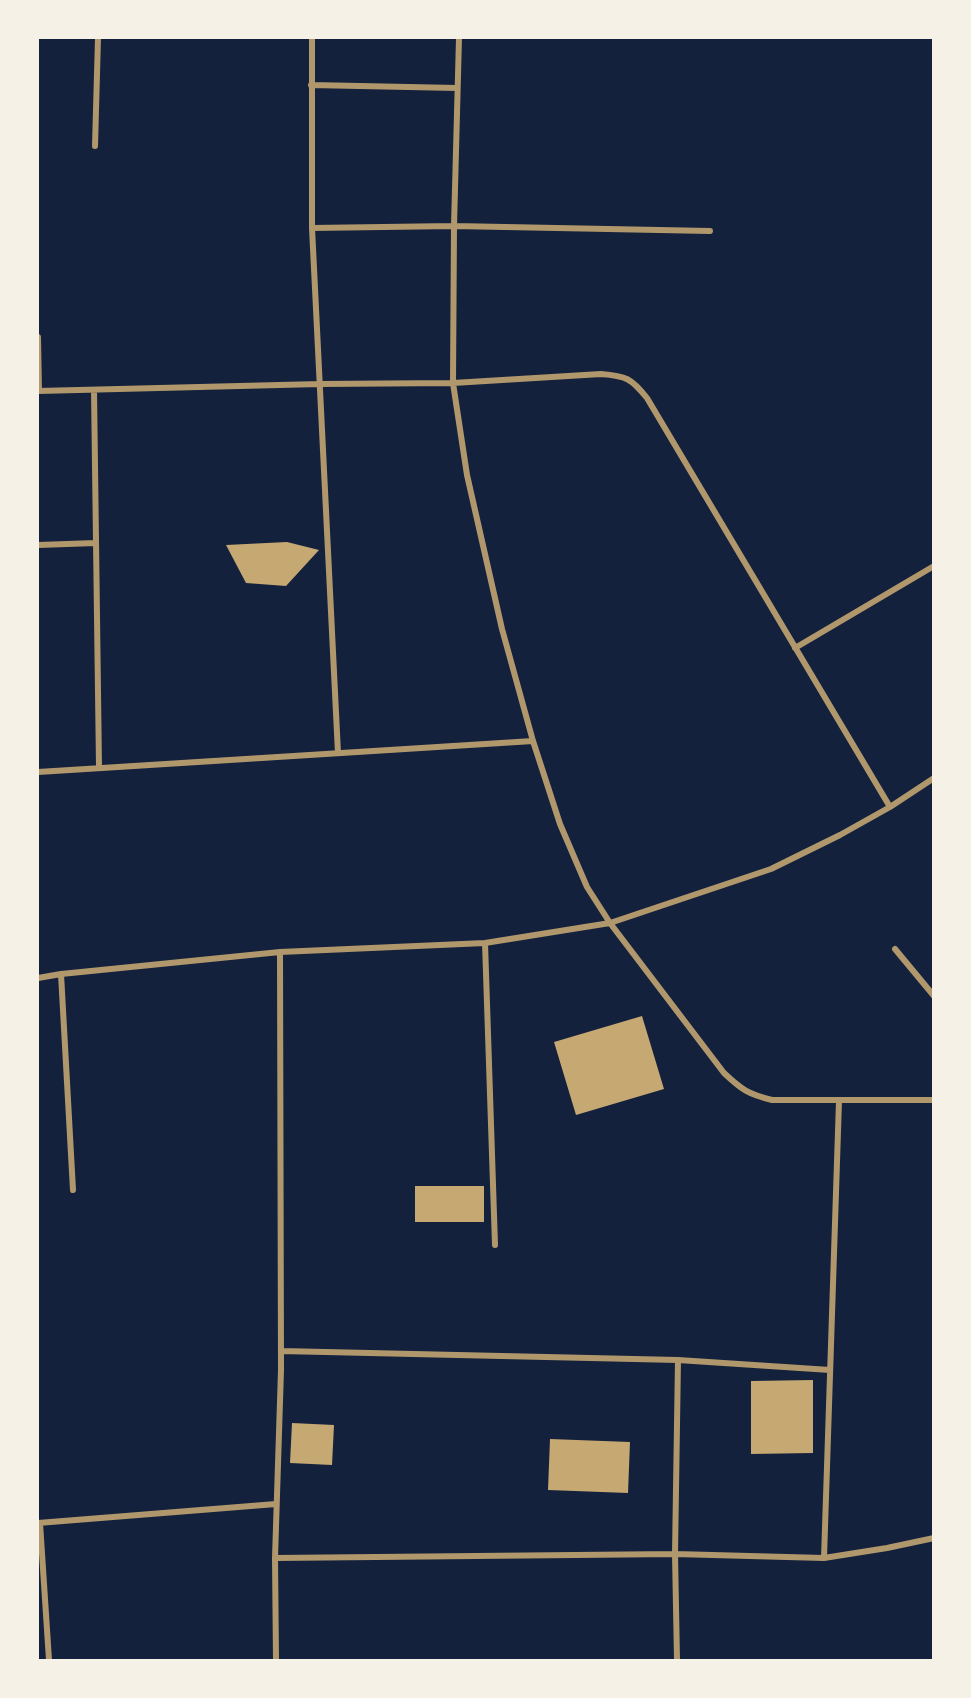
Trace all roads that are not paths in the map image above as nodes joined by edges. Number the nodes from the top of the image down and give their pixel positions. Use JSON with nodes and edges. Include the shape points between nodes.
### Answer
{"nodes":[{"id":1,"x":98,"y":38,"type":"edge"},
{"id":2,"x":312,"y":38,"type":"edge"},
{"id":3,"x":459,"y":38,"type":"edge"},
{"id":4,"x":311,"y":85,"type":"junction"},
{"id":5,"x":457,"y":88,"type":"junction"},
{"id":6,"x":95,"y":146,"type":"dead end"},
{"id":7,"x":454,"y":226,"type":"junction"},
{"id":8,"x":312,"y":228,"type":"junction"},
{"id":9,"x":710,"y":231,"type":"dead end"},
{"id":10,"x":38,"y":337,"type":"edge"},
{"id":11,"x":453,"y":383,"type":"junction"},
{"id":12,"x":320,"y":384,"type":"junction"},
{"id":13,"x":94,"y":390,"type":"junction"},
{"id":14,"x":38,"y":391,"type":"edge"},
{"id":15,"x":96,"y":543,"type":"junction"},
{"id":16,"x":38,"y":545,"type":"edge"},
{"id":17,"x":933,"y":566,"type":"edge"},
{"id":18,"x":795,"y":648,"type":"junction"},
{"id":19,"x":533,"y":741,"type":"junction"},
{"id":20,"x":338,"y":753,"type":"junction"},
{"id":21,"x":99,"y":767,"type":"junction"},
{"id":22,"x":38,"y":772,"type":"edge"},
{"id":23,"x":933,"y":778,"type":"edge"},
{"id":24,"x":890,"y":807,"type":"junction"},
{"id":25,"x":610,"y":923,"type":"junction"},
{"id":26,"x":485,"y":943,"type":"junction"},
{"id":27,"x":895,"y":949,"type":"dead end"},
{"id":28,"x":280,"y":952,"type":"junction"},
{"id":29,"x":61,"y":974,"type":"junction"},
{"id":30,"x":38,"y":978,"type":"edge"},
{"id":31,"x":933,"y":996,"type":"edge"},
{"id":32,"x":933,"y":1100,"type":"edge"},
{"id":33,"x":839,"y":1101,"type":"junction"},
{"id":34,"x":73,"y":1190,"type":"dead end"},
{"id":35,"x":495,"y":1245,"type":"dead end"},
{"id":36,"x":281,"y":1352,"type":"junction"},
{"id":37,"x":678,"y":1360,"type":"junction"},
{"id":38,"x":830,"y":1370,"type":"junction"},
{"id":39,"x":276,"y":1504,"type":"junction"},
{"id":40,"x":39,"y":1523,"type":"edge"},
{"id":41,"x":933,"y":1538,"type":"edge"},
{"id":42,"x":675,"y":1554,"type":"junction"},
{"id":43,"x":275,"y":1558,"type":"junction"},
{"id":44,"x":824,"y":1558,"type":"junction"},
{"id":45,"x":49,"y":1660,"type":"edge"},
{"id":46,"x":276,"y":1660,"type":"edge"},
{"id":47,"x":677,"y":1660,"type":"edge"}],
"edges":[{"from":1,"to":6,"type":"street"},
{"from":2,"to":4,"type":"street"},
{"from":3,"to":5,"type":"street"},
{"from":4,"to":5,"type":"street"},
{"from":4,"to":8,"type":"street"},
{"from":5,"to":7,"type":"street"},
{"from":7,"to":8,"type":"street"},
{"from":7,"to":9,"type":"street"},
{"from":7,"to":11,"type":"street"},
{"from":8,"to":12,"type":"street"},
{"from":10,"to":14,"type":"street"},
{"from":11,"to":12,"type":"street"},
{"from":11,"to":18,"type":"street","via":[[601,374],[621,376],[636,385]]},
{"from":11,"to":19,"type":"street","via":[[467,475],[502,629]]},
{"from":12,"to":13,"type":"street"},
{"from":12,"to":20,"type":"street"},
{"from":13,"to":14,"type":"street"},
{"from":13,"to":15,"type":"street"},
{"from":15,"to":16,"type":"street"},
{"from":15,"to":21,"type":"street"},
{"from":17,"to":18,"type":"street"},
{"from":18,"to":24,"type":"street"},
{"from":19,"to":20,"type":"street"},
{"from":19,"to":25,"type":"street","via":[[560,824],[587,887]]},
{"from":20,"to":21,"type":"street"},
{"from":21,"to":22,"type":"street"},
{"from":23,"to":24,"type":"street"},
{"from":24,"to":25,"type":"street","via":[[771,869]]},
{"from":25,"to":26,"type":"street"},
{"from":25,"to":33,"type":"street","via":[[736,1085],[749,1094],[772,1100]]},
{"from":26,"to":28,"type":"street"},
{"from":26,"to":35,"type":"street"},
{"from":27,"to":31,"type":"street"},
{"from":28,"to":29,"type":"street"},
{"from":28,"to":36,"type":"street"},
{"from":29,"to":30,"type":"street"},
{"from":29,"to":34,"type":"street"},
{"from":32,"to":33,"type":"street"},
{"from":33,"to":38,"type":"street"},
{"from":36,"to":37,"type":"street"},
{"from":36,"to":39,"type":"street"},
{"from":37,"to":38,"type":"street"},
{"from":37,"to":42,"type":"street"},
{"from":38,"to":44,"type":"street"},
{"from":39,"to":40,"type":"street"},
{"from":39,"to":43,"type":"street"},
{"from":40,"to":45,"type":"street"},
{"from":41,"to":44,"type":"street"},
{"from":42,"to":43,"type":"street"},
{"from":42,"to":44,"type":"street"},
{"from":42,"to":47,"type":"street"},
{"from":43,"to":46,"type":"street"}]}
